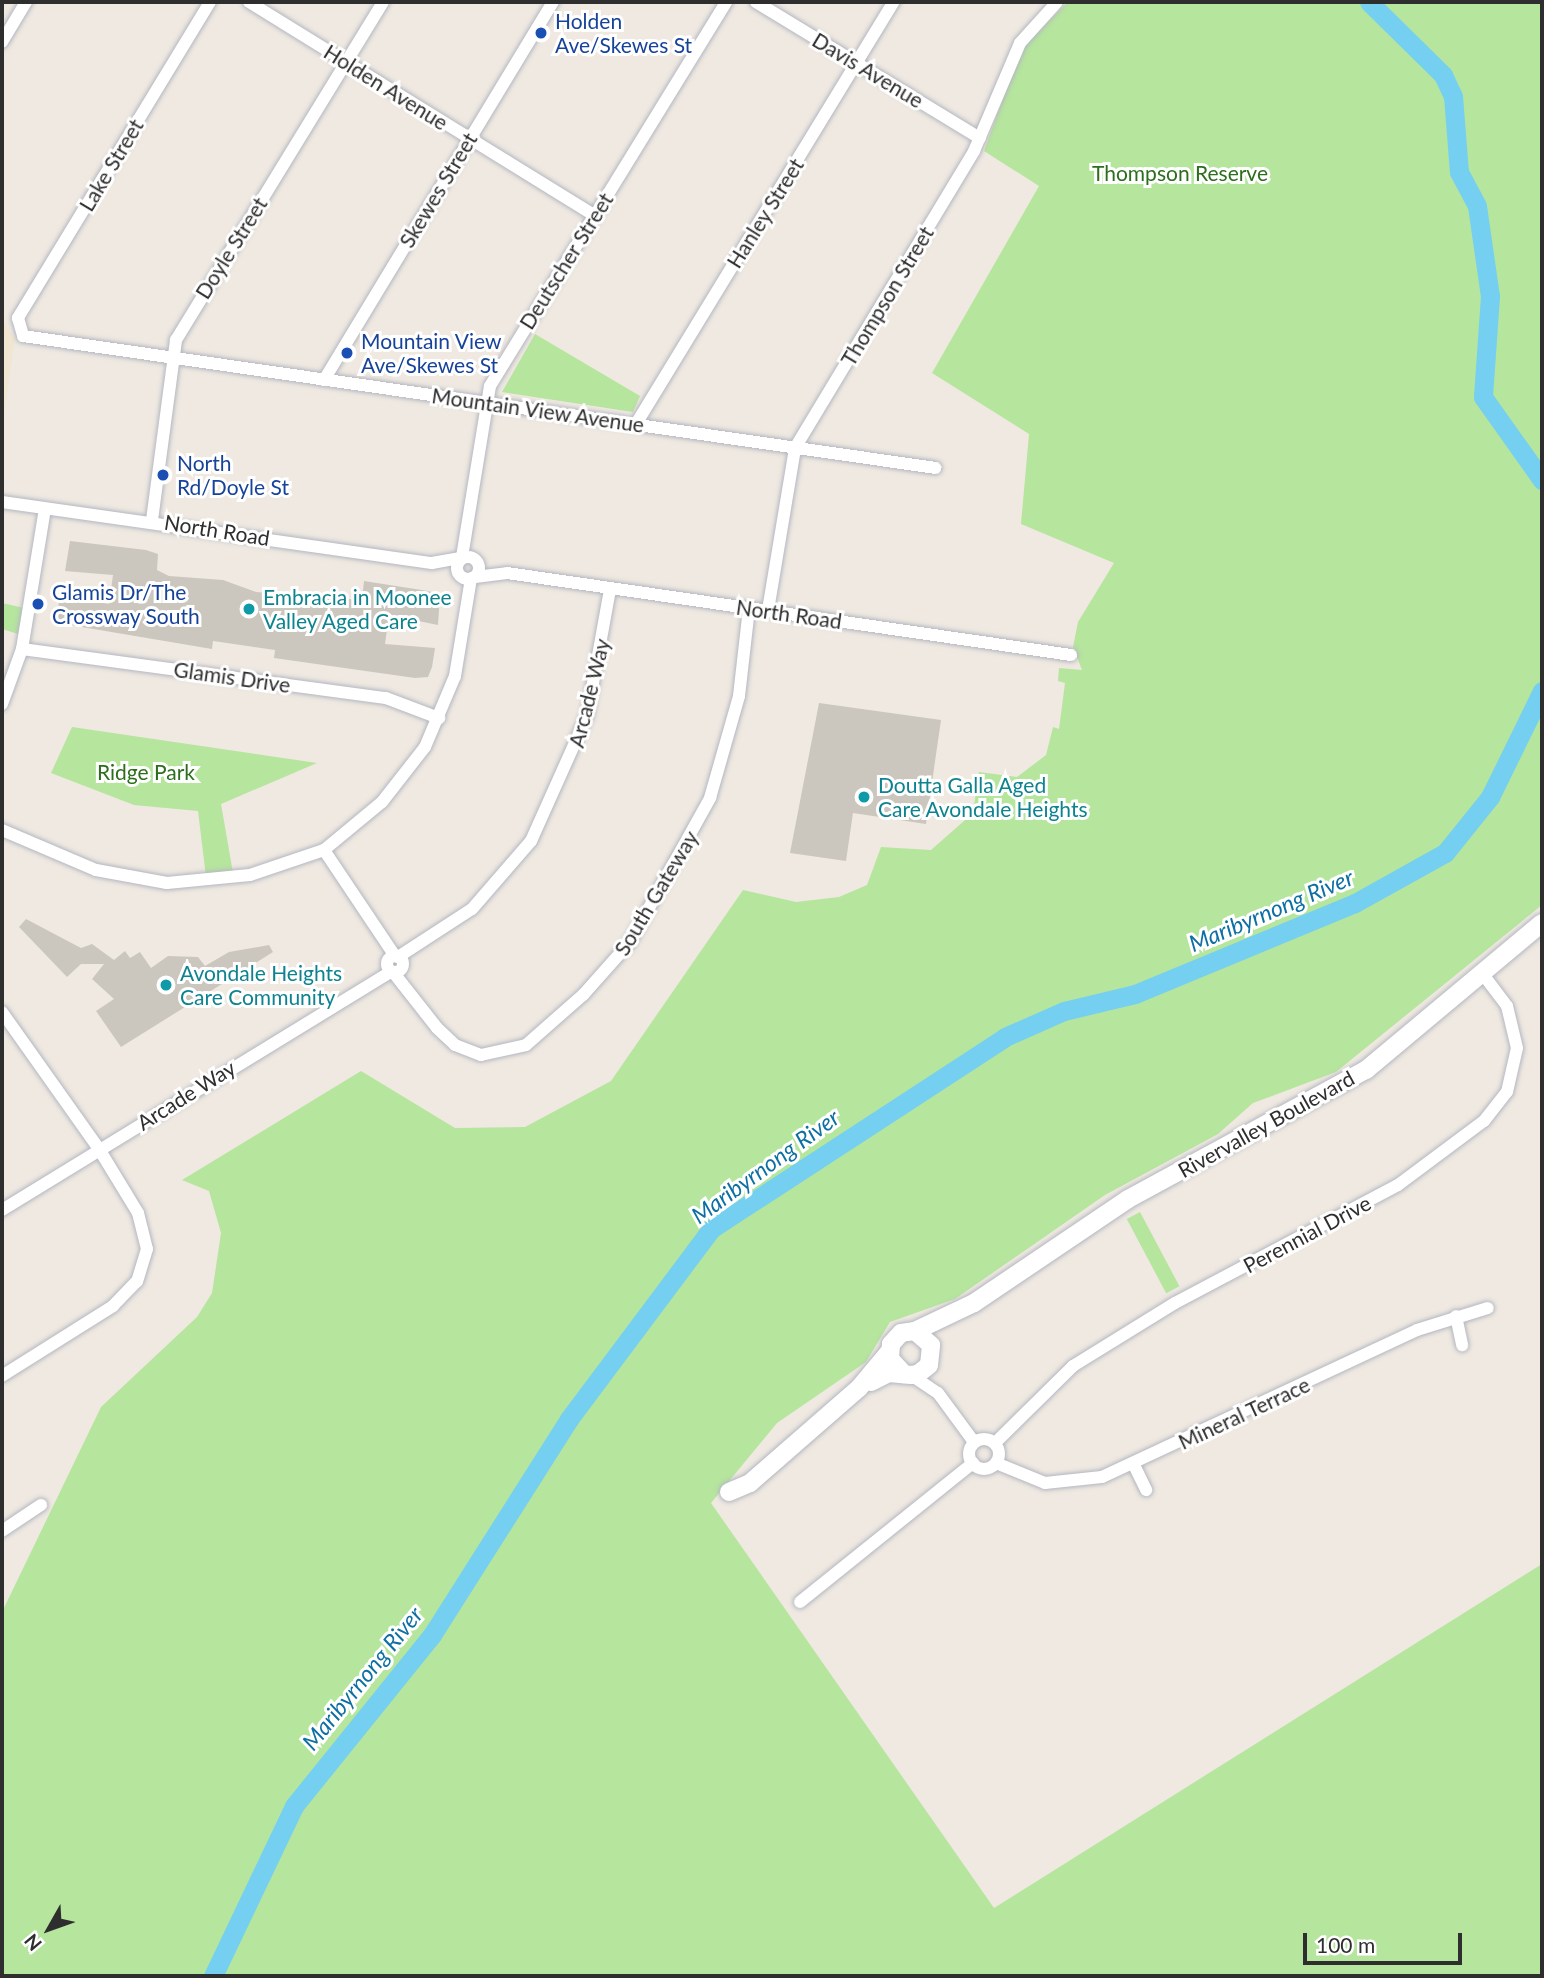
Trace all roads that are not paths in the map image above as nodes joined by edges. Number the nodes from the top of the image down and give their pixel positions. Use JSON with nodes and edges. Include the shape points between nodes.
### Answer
{"nodes":[{"id":1,"x":26,"y":2,"type":"edge"},
{"id":2,"x":210,"y":2,"type":"edge"},
{"id":3,"x":249,"y":2,"type":"edge"},
{"id":4,"x":383,"y":2,"type":"edge"},
{"id":5,"x":553,"y":2,"type":"edge"},
{"id":6,"x":756,"y":2,"type":"edge"},
{"id":7,"x":894,"y":2,"type":"edge"},
{"id":8,"x":1058,"y":2,"type":"edge"},
{"id":9,"x":722,"y":4,"type":"edge"},
{"id":10,"x":2,"y":42,"type":"edge"},
{"id":11,"x":346,"y":62,"type":"junction"},
{"id":12,"x":857,"y":63,"type":"junction"},
{"id":13,"x":980,"y":138,"type":"junction"},
{"id":14,"x":469,"y":139,"type":"junction"},
{"id":15,"x":594,"y":215,"type":"junction"},
{"id":16,"x":18,"y":330,"type":"joint"},
{"id":17,"x":174,"y":358,"type":"junction"},
{"id":18,"x":324,"y":380,"type":"junction"},
{"id":19,"x":486,"y":402,"type":"junction"},
{"id":20,"x":636,"y":424,"type":"junction"},
{"id":21,"x":795,"y":447,"type":"junction"},
{"id":22,"x":936,"y":468,"type":"dead end"},
{"id":23,"x":2,"y":502,"type":"edge"},
{"id":24,"x":45,"y":509,"type":"junction"},
{"id":25,"x":152,"y":520,"type":"junction"},
{"id":26,"x":468,"y":568,"type":"junction"},
{"id":27,"x":610,"y":590,"type":"junction"},
{"id":28,"x":749,"y":608,"type":"junction"},
{"id":29,"x":768,"y":610,"type":"junction"},
{"id":30,"x":22,"y":649,"type":"junction"},
{"id":31,"x":1071,"y":655,"type":"dead end"},
{"id":32,"x":2,"y":704,"type":"edge"},
{"id":33,"x":439,"y":718,"type":"junction"},
{"id":34,"x":2,"y":830,"type":"edge"},
{"id":35,"x":324,"y":850,"type":"junction"},
{"id":36,"x":1542,"y":923,"type":"edge"},
{"id":37,"x":394,"y":964,"type":"junction"},
{"id":38,"x":1482,"y":974,"type":"junction"},
{"id":39,"x":2,"y":1012,"type":"edge"},
{"id":40,"x":99,"y":1149,"type":"junction"},
{"id":41,"x":2,"y":1210,"type":"edge"},
{"id":42,"x":974,"y":1303,"type":"junction"},
{"id":43,"x":1488,"y":1308,"type":"dead end"},
{"id":44,"x":1456,"y":1316,"type":"junction"},
{"id":45,"x":915,"y":1331,"type":"junction"},
{"id":46,"x":1462,"y":1345,"type":"dead end"},
{"id":47,"x":889,"y":1352,"type":"junction"},
{"id":48,"x":932,"y":1355,"type":"junction"},
{"id":49,"x":908,"y":1374,"type":"junction"},
{"id":50,"x":2,"y":1376,"type":"edge"},
{"id":51,"x":859,"y":1388,"type":"junction"},
{"id":52,"x":949,"y":1407,"type":"junction"},
{"id":53,"x":974,"y":1442,"type":"junction"},
{"id":54,"x":995,"y":1443,"type":"junction"},
{"id":55,"x":973,"y":1463,"type":"junction"},
{"id":56,"x":996,"y":1463,"type":"junction"},
{"id":57,"x":1134,"y":1465,"type":"junction"},
{"id":58,"x":1146,"y":1490,"type":"dead end"},
{"id":59,"x":729,"y":1492,"type":"dead end"},
{"id":60,"x":41,"y":1505,"type":"dead end"},
{"id":61,"x":2,"y":1531,"type":"edge"},
{"id":62,"x":800,"y":1602,"type":"dead end"}],
"edges":[{"from":1,"to":10,"type":"street"},
{"from":2,"to":16,"type":"street","name":"Lake Street","via":[[18,318]]},
{"from":3,"to":11,"type":"street","name":"Holden Avenue"},
{"from":4,"to":11,"type":"street","name":"Doyle Street"},
{"from":5,"to":14,"type":"street","name":"Skewes Street"},
{"from":6,"to":12,"type":"street","name":"Davis Avenue"},
{"from":7,"to":12,"type":"street","name":"Hanley Street"},
{"from":8,"to":13,"type":"street","name":"Thompson Street","via":[[1020,43]]},
{"from":9,"to":15,"type":"street","name":"Deutscher Street"},
{"from":11,"to":14,"type":"street","name":"Holden Avenue"},
{"from":11,"to":17,"type":"street","name":"Doyle Street","via":[[207,286],[176,340]]},
{"from":12,"to":13,"type":"street","name":"Davis Avenue"},
{"from":12,"to":20,"type":"street","name":"Hanley Street"},
{"from":13,"to":21,"type":"street","name":"Thompson Street"},
{"from":14,"to":15,"type":"street","name":"Holden Avenue"},
{"from":14,"to":18,"type":"street","name":"Skewes Street"},
{"from":15,"to":19,"type":"street","name":"Deutscher Street"},
{"from":16,"to":17,"type":"street","name":"Mountain View Avenue","via":[[28,338]]},
{"from":17,"to":18,"type":"street","name":"Mountain View Avenue"},
{"from":17,"to":25,"type":"street","name":"Doyle Street"},
{"from":18,"to":19,"type":"street","name":"Mountain View Avenue"},
{"from":19,"to":20,"type":"street","name":"Mountain View Avenue"},
{"from":19,"to":26,"type":"street","name":"Deutscher Street","via":[[468,531]]},
{"from":20,"to":21,"type":"street","name":"Mountain View Avenue"},
{"from":21,"to":22,"type":"street","name":"Mountain View Avenue"},
{"from":21,"to":29,"type":"street","name":"Thompson Street"},
{"from":23,"to":24,"type":"street","name":"North Road"},
{"from":24,"to":25,"type":"street","name":"North Road"},
{"from":24,"to":30,"type":"street"},
{"from":25,"to":26,"type":"street","name":"North Road"},
{"from":26,"to":27,"type":"street","name":"North Road"},
{"from":26,"to":33,"type":"street","name":"Deutscher Street","via":[[455,676]]},
{"from":27,"to":28,"type":"street","name":"North Road"},
{"from":27,"to":37,"type":"street","name":"Arcade Way","via":[[587,716],[547,811],[493,889]]},
{"from":28,"to":29,"type":"street","name":"North Road"},
{"from":28,"to":37,"type":"street","name":"South Gateway","via":[[739,696],[709,798],[674,872],[606,971],[526,1045],[495,1056],[455,1045]]},
{"from":29,"to":31,"type":"street","name":"North Road"},
{"from":30,"to":32,"type":"street"},
{"from":30,"to":33,"type":"street","name":"Glamis Drive","via":[[386,698]]},
{"from":33,"to":35,"type":"street","name":"Deutscher Street","via":[[400,781]]},
{"from":34,"to":35,"type":"street","via":[[96,870],[167,883],[238,877]]},
{"from":35,"to":37,"type":"street","name":"South Gateway"},
{"from":36,"to":38,"type":"street","name":"Rivervalley Boulevard"},
{"from":37,"to":40,"type":"street","name":"Arcade Way"},
{"from":38,"to":42,"type":"street","name":"Rivervalley Boulevard","via":[[1366,1070],[1128,1199]]},
{"from":38,"to":54,"type":"street","name":"Perennial Drive","via":[[1507,1006],[1517,1048],[1507,1092],[1484,1121],[1398,1185],[1175,1303],[1073,1366]]},
{"from":39,"to":40,"type":"street"},
{"from":40,"to":41,"type":"street","name":"Arcade Way"},
{"from":40,"to":50,"type":"street","via":[[143,1226],[147,1249],[140,1274],[113,1306]]},
{"from":42,"to":45,"type":"street","name":"Rivervalley Boulevard"},
{"from":42,"to":48,"type":"street","name":"Rivervalley Boulevard"},
{"from":43,"to":44,"type":"street","name":"Mineral Terrace"},
{"from":44,"to":46,"type":"street"},
{"from":44,"to":57,"type":"street","name":"Mineral Terrace"},
{"from":45,"to":47,"type":"street","name":"Rivervalley Boulevard","via":[[895,1338]]},
{"from":45,"to":48,"type":"street"},
{"from":47,"to":49,"type":"street"},
{"from":47,"to":51,"type":"street"},
{"from":48,"to":49,"type":"street","name":"Rivervalley Boulevard"},
{"from":48,"to":52,"type":"street"},
{"from":49,"to":51,"type":"street","via":[[889,1373]]},
{"from":49,"to":52,"type":"street","via":[[927,1381]]},
{"from":51,"to":59,"type":"street","via":[[750,1483]]},
{"from":52,"to":53,"type":"street"},
{"from":53,"to":54,"type":"street"},
{"from":53,"to":55,"type":"street"},
{"from":54,"to":56,"type":"street"},
{"from":55,"to":56,"type":"street","via":[[987,1469]]},
{"from":55,"to":62,"type":"street"},
{"from":56,"to":57,"type":"street","name":"Mineral Terrace","via":[[1045,1483],[1075,1484]]},
{"from":57,"to":58,"type":"street"},
{"from":60,"to":61,"type":"street"}]}
